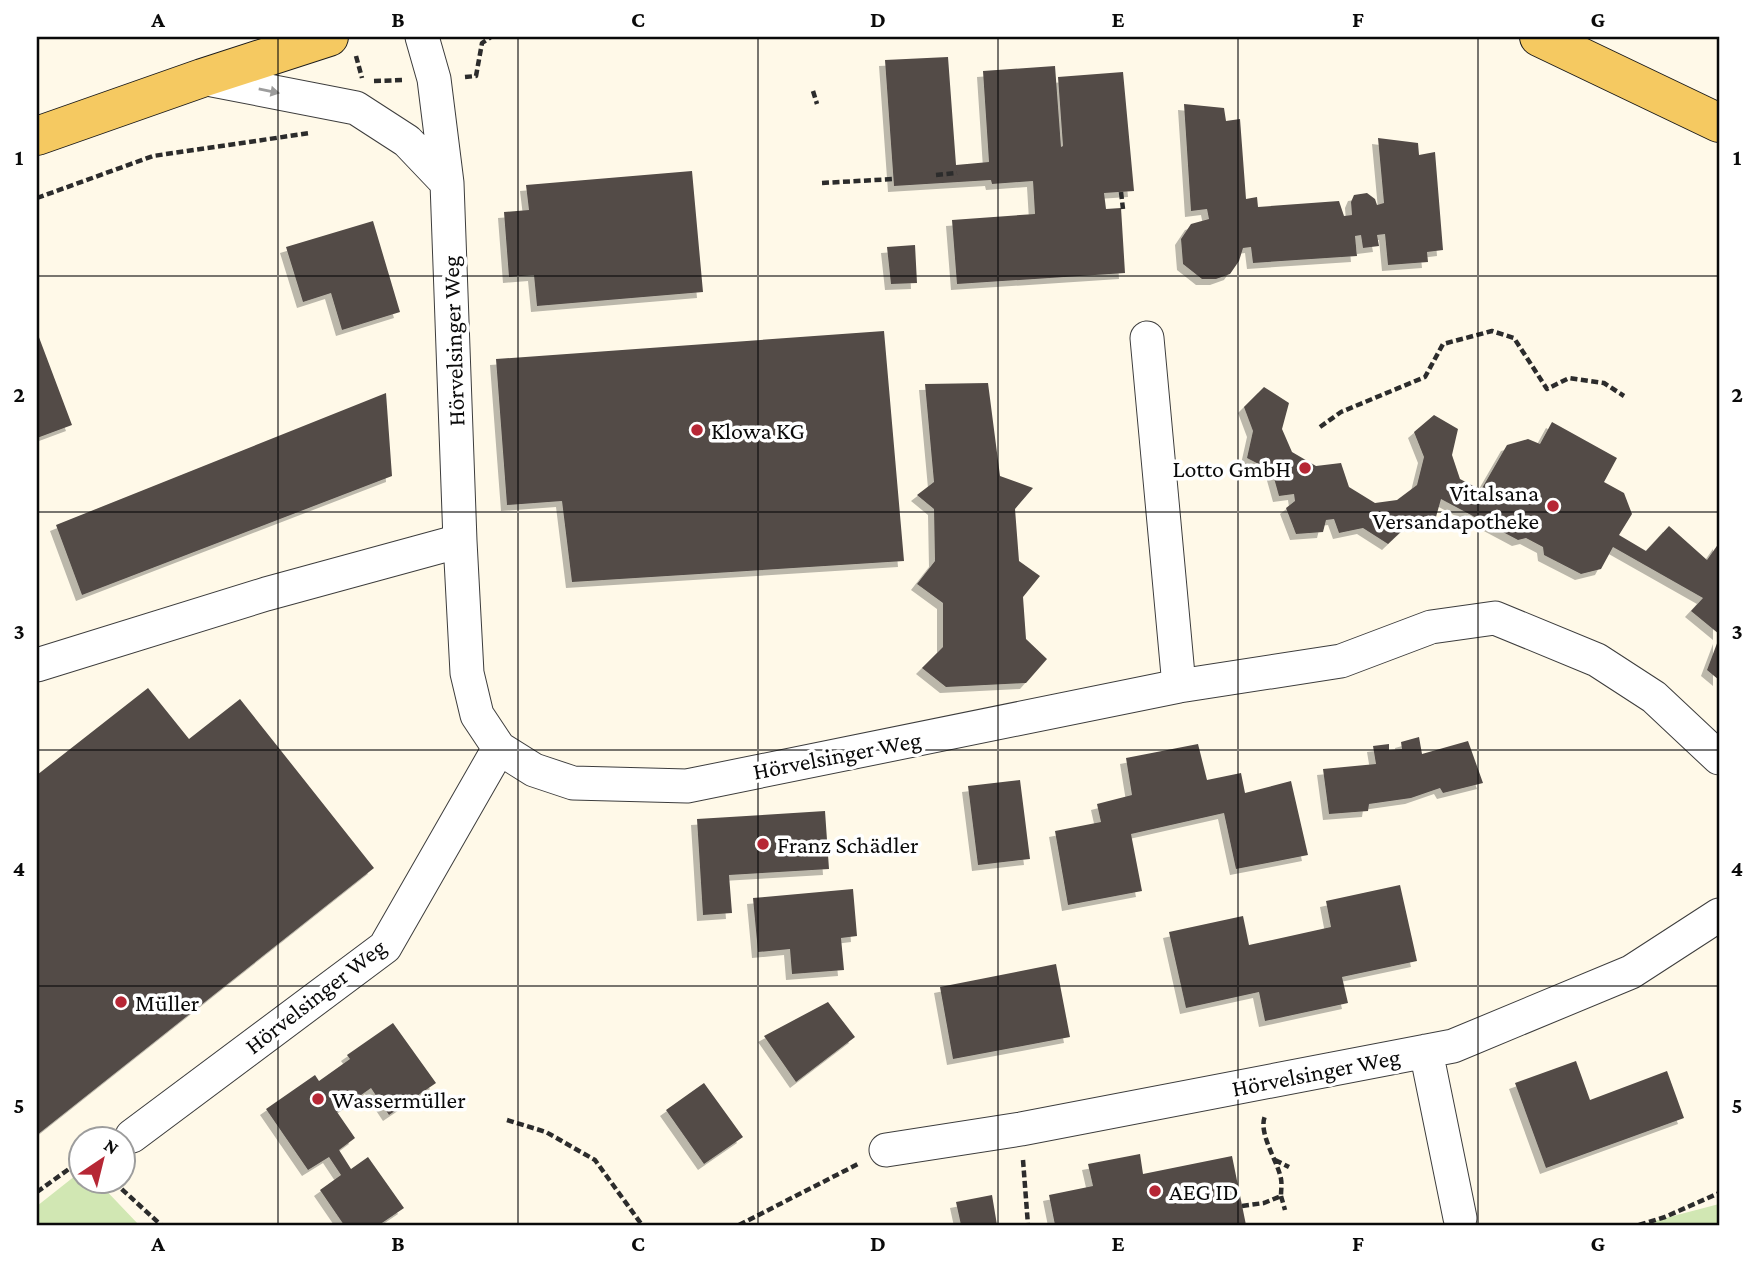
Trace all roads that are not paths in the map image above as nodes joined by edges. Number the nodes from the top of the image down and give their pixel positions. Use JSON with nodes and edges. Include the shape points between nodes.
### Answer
{"nodes":[{"id":1,"x":422,"y":37,"type":"edge"},
{"id":2,"x":1539,"y":37,"type":"edge"},
{"id":3,"x":341,"y":42,"type":"edge"},
{"id":4,"x":202,"y":78,"type":"junction"},
{"id":5,"x":1719,"y":123,"type":"edge"},
{"id":6,"x":37,"y":136,"type":"edge"},
{"id":7,"x":447,"y":183,"type":"junction"},
{"id":8,"x":1147,"y":338,"type":"dead end"},
{"id":9,"x":460,"y":541,"type":"junction"},
{"id":10,"x":37,"y":665,"type":"edge"},
{"id":11,"x":1180,"y":686,"type":"junction"},
{"id":12,"x":499,"y":748,"type":"junction"},
{"id":13,"x":1719,"y":758,"type":"edge"},
{"id":14,"x":1719,"y":915,"type":"edge"},
{"id":15,"x":1426,"y":1051,"type":"junction"},
{"id":16,"x":136,"y":1133,"type":"edge"},
{"id":17,"x":886,"y":1150,"type":"road end"},
{"id":18,"x":1460,"y":1218,"type":"dead end"}],
"edges":[{"from":1,"to":7,"type":"street","name":"Hörvelsinger Weg","via":[[434,79]]},
{"from":2,"to":5,"type":"main road"},
{"from":3,"to":4,"type":"main road"},
{"from":4,"to":6,"type":"main road"},
{"from":4,"to":7,"type":"street","one_way":true,"via":[[356,108],[407,141]]},
{"from":7,"to":9,"type":"street","name":"Hörvelsinger Weg"},
{"from":8,"to":11,"type":"street"},
{"from":9,"to":10,"type":"street","via":[[266,594]]},
{"from":9,"to":12,"type":"street","name":"Hörvelsinger Weg","via":[[467,673],[477,715]]},
{"from":11,"to":12,"type":"street","name":"Hörvelsinger Weg","via":[[687,786],[573,783],[534,770]]},
{"from":11,"to":13,"type":"street","name":"Hörvelsinger Weg","via":[[1341,661],[1431,627],[1495,618],[1597,660],[1654,697]]},
{"from":12,"to":16,"type":"street","name":"Hörvelsinger Weg","via":[[385,947]]},
{"from":14,"to":15,"type":"street","name":"Hörvelsinger Weg","via":[[1631,972],[1452,1046]]},
{"from":15,"to":17,"type":"street","name":"Hörvelsinger Weg","via":[[1021,1129]]},
{"from":15,"to":18,"type":"street"}]}
